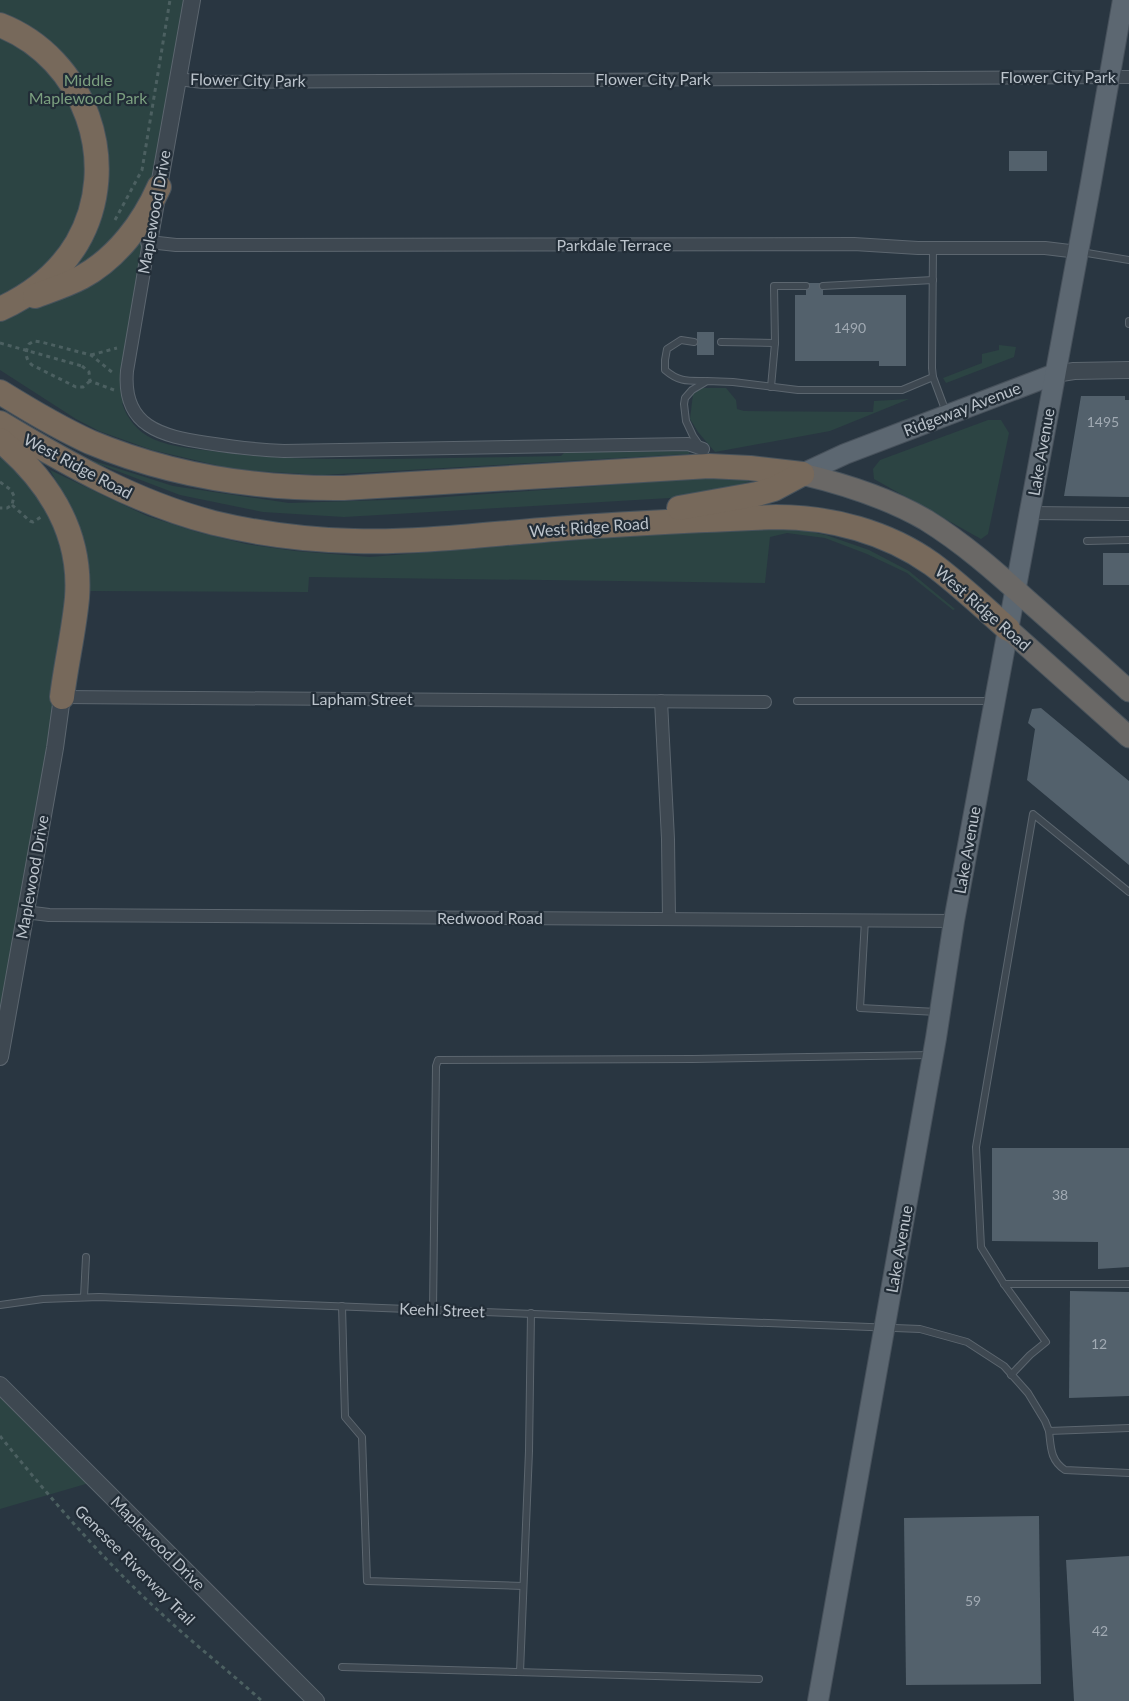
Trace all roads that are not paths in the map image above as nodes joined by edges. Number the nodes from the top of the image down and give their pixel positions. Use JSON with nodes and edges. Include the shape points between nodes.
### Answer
{"nodes":[{"id":1,"x":192,"y":0,"type":"edge"},
{"id":2,"x":1123,"y":0,"type":"edge"},
{"id":3,"x":0,"y":25,"type":"edge"},
{"id":4,"x":1119,"y":77,"type":"edge"},
{"id":5,"x":178,"y":79,"type":"junction"},
{"id":6,"x":159,"y":187,"type":"junction"},
{"id":7,"x":149,"y":242,"type":"junction"},
{"id":8,"x":933,"y":248,"type":"junction"},
{"id":9,"x":1078,"y":252,"type":"junction"},
{"id":10,"x":1129,"y":260,"type":"edge"},
{"id":11,"x":933,"y":280,"type":"junction"},
{"id":12,"x":806,"y":286,"type":"dead end"},
{"id":13,"x":823,"y":286,"type":"dead end"},
{"id":14,"x":0,"y":309,"type":"edge"},
{"id":15,"x":694,"y":342,"type":"dead end"},
{"id":16,"x":721,"y":342,"type":"dead end"},
{"id":17,"x":774,"y":342,"type":"junction"},
{"id":18,"x":1129,"y":370,"type":"edge"},
{"id":19,"x":1056,"y":374,"type":"junction"},
{"id":20,"x":933,"y":377,"type":"junction"},
{"id":21,"x":707,"y":381,"type":"junction"},
{"id":22,"x":771,"y":387,"type":"junction"},
{"id":23,"x":0,"y":392,"type":"edge"},
{"id":24,"x":947,"y":415,"type":"junction"},
{"id":25,"x":0,"y":423,"type":"edge"},
{"id":26,"x":0,"y":440,"type":"edge"},
{"id":27,"x":703,"y":449,"type":"junction"},
{"id":28,"x":738,"y":467,"type":"junction"},
{"id":29,"x":802,"y":474,"type":"junction"},
{"id":30,"x":1030,"y":513,"type":"junction"},
{"id":31,"x":1129,"y":514,"type":"edge"},
{"id":32,"x":555,"y":529,"type":"junction"},
{"id":33,"x":1129,"y":540,"type":"edge"},
{"id":34,"x":1087,"y":541,"type":"dead end"},
{"id":35,"x":1016,"y":590,"type":"junction"},
{"id":36,"x":1008,"y":630,"type":"junction"},
{"id":37,"x":1129,"y":690,"type":"edge"},
{"id":38,"x":62,"y":697,"type":"junction"},
{"id":39,"x":661,"y":701,"type":"junction"},
{"id":40,"x":796,"y":701,"type":"dead end"},
{"id":41,"x":764,"y":702,"type":"dead end"},
{"id":42,"x":995,"y":702,"type":"junction"},
{"id":43,"x":1129,"y":737,"type":"edge"},
{"id":44,"x":1129,"y":892,"type":"edge"},
{"id":45,"x":25,"y":912,"type":"junction"},
{"id":46,"x":669,"y":919,"type":"junction"},
{"id":47,"x":865,"y":920,"type":"junction"},
{"id":48,"x":954,"y":921,"type":"junction"},
{"id":49,"x":940,"y":1012,"type":"junction"},
{"id":50,"x":933,"y":1054,"type":"junction"},
{"id":51,"x":0,"y":1057,"type":"edge"},
{"id":52,"x":86,"y":1256,"type":"dead end"},
{"id":53,"x":1004,"y":1284,"type":"junction"},
{"id":54,"x":1129,"y":1284,"type":"edge"},
{"id":55,"x":84,"y":1297,"type":"junction"},
{"id":56,"x":0,"y":1305,"type":"edge"},
{"id":57,"x":342,"y":1306,"type":"junction"},
{"id":58,"x":434,"y":1310,"type":"junction"},
{"id":59,"x":531,"y":1313,"type":"junction"},
{"id":60,"x":885,"y":1327,"type":"junction"},
{"id":61,"x":1011,"y":1376,"type":"junction"},
{"id":62,"x":0,"y":1385,"type":"edge"},
{"id":63,"x":1129,"y":1428,"type":"edge"},
{"id":64,"x":1049,"y":1430,"type":"junction"},
{"id":65,"x":1129,"y":1473,"type":"edge"},
{"id":66,"x":523,"y":1586,"type":"junction"},
{"id":67,"x":342,"y":1667,"type":"dead end"},
{"id":68,"x":520,"y":1672,"type":"junction"},
{"id":69,"x":759,"y":1679,"type":"dead end"},
{"id":70,"x":316,"y":1701,"type":"edge"},
{"id":71,"x":818,"y":1701,"type":"edge"}],
"edges":[{"from":1,"to":5,"type":"street","name":"Maplewood Drive"},
{"from":2,"to":4,"type":"main road","name":"Lake Avenue"},
{"from":3,"to":14,"type":"highway","via":[[45,52],[71,82],[92,128],[97,169],[90,214],[72,250],[40,284]]},
{"from":4,"to":5,"type":"street","name":"Flower City Park","via":[[213,82]]},
{"from":4,"to":9,"type":"main road","name":"Lake Avenue"},
{"from":5,"to":6,"type":"street","name":"Maplewood Drive"},
{"from":6,"to":7,"type":"street","name":"Maplewood Drive"},
{"from":6,"to":14,"type":"highway","via":[[135,229],[97,267],[74,281]]},
{"from":7,"to":8,"type":"street","name":"Parkdale Terrace","via":[[176,245],[854,244]]},
{"from":7,"to":27,"type":"street","name":"Maplewood Drive","via":[[127,377],[135,412],[158,432],[218,445],[268,450],[688,444]]},
{"from":8,"to":9,"type":"street","name":"Parkdale Terrace","via":[[1045,248]]},
{"from":8,"to":11,"type":"lane"},
{"from":9,"to":10,"type":"lane"},
{"from":9,"to":19,"type":"main road","name":"Lake Avenue"},
{"from":11,"to":13,"type":"lane"},
{"from":11,"to":20,"type":"lane"},
{"from":12,"to":17,"type":"lane","via":[[774,286]]},
{"from":15,"to":21,"type":"lane","via":[[681,340],[668,349],[665,370],[680,380]]},
{"from":16,"to":17,"type":"lane"},
{"from":17,"to":22,"type":"lane"},
{"from":18,"to":19,"type":"street","name":"Ridgeway Avenue","via":[[1074,370]]},
{"from":19,"to":24,"type":"main road","name":"Ridgeway Avenue"},
{"from":19,"to":30,"type":"main road","name":"Lake Avenue"},
{"from":20,"to":22,"type":"lane","via":[[902,390]]},
{"from":20,"to":24,"type":"lane"},
{"from":21,"to":22,"type":"lane"},
{"from":21,"to":27,"type":"lane","via":[[688,394],[684,409],[689,428]]},
{"from":23,"to":28,"type":"highway","name":"West Ridge Road","via":[[64,430],[117,452],[200,476],[257,485],[344,488],[689,467]]},
{"from":24,"to":29,"type":"main road","name":"Ridgeway Avenue"},
{"from":25,"to":32,"type":"highway","name":"West Ridge Road","via":[[80,470],[132,495],[185,514],[241,528],[298,538],[356,541]]},
{"from":26,"to":38,"type":"highway","via":[[30,467],[47,489],[64,519],[73,545],[77,599]]},
{"from":27,"to":28,"type":"highway","via":[[718,460]]},
{"from":28,"to":29,"type":"highway","name":"West Ridge Road"},
{"from":29,"to":32,"type":"highway","via":[[757,494]]},
{"from":29,"to":35,"type":"highway","name":"West Ridge Road","via":[[864,492],[919,517],[968,549]]},
{"from":30,"to":31,"type":"street"},
{"from":30,"to":35,"type":"main road","name":"Lake Avenue"},
{"from":32,"to":36,"type":"highway","name":"West Ridge Road","via":[[776,517],[835,523],[873,534],[920,557],[952,580]]},
{"from":33,"to":34,"type":"lane"},
{"from":35,"to":36,"type":"main road","name":"Lake Avenue"},
{"from":35,"to":37,"type":"highway","name":"West Ridge Road"},
{"from":36,"to":42,"type":"main road","name":"Lake Avenue"},
{"from":36,"to":43,"type":"highway","name":"West Ridge Road"},
{"from":38,"to":39,"type":"street","name":"Lapham Street"},
{"from":38,"to":45,"type":"street","name":"Maplewood Drive"},
{"from":39,"to":41,"type":"street","name":"Lapham Street"},
{"from":39,"to":46,"type":"street"},
{"from":40,"to":42,"type":"lane"},
{"from":42,"to":48,"type":"main road","name":"Lake Avenue"},
{"from":44,"to":53,"type":"lane","via":[[1034,814],[976,1147],[981,1246]]},
{"from":45,"to":46,"type":"street","name":"Redwood Road","via":[[59,915]]},
{"from":45,"to":51,"type":"street","name":"Maplewood Drive"},
{"from":46,"to":47,"type":"street","name":"Redwood Road"},
{"from":47,"to":48,"type":"street","name":"Redwood Road"},
{"from":47,"to":49,"type":"lane","via":[[860,1008]]},
{"from":48,"to":49,"type":"main road","name":"Lake Avenue"},
{"from":49,"to":50,"type":"main road","name":"Lake Avenue"},
{"from":50,"to":58,"type":"lane","via":[[438,1060]]},
{"from":50,"to":60,"type":"main road","name":"Lake Avenue"},
{"from":52,"to":55,"type":"lane"},
{"from":53,"to":54,"type":"lane"},
{"from":53,"to":61,"type":"lane","via":[[1046,1342]]},
{"from":55,"to":56,"type":"lane","name":"Keehl Street"},
{"from":55,"to":57,"type":"lane","name":"Keehl Street"},
{"from":57,"to":58,"type":"lane","name":"Keehl Street"},
{"from":57,"to":66,"type":"lane","via":[[345,1417],[362,1437],[368,1581]]},
{"from":58,"to":59,"type":"lane","name":"Keehl Street"},
{"from":59,"to":60,"type":"lane","name":"Keehl Street"},
{"from":59,"to":66,"type":"lane"},
{"from":60,"to":61,"type":"lane","name":"Keehl Street","via":[[920,1329],[967,1342],[1004,1366]]},
{"from":60,"to":71,"type":"main road","name":"Lake Avenue"},
{"from":61,"to":64,"type":"lane","name":"Keehl Street","via":[[1028,1393]]},
{"from":62,"to":70,"type":"street","name":"Maplewood Drive"},
{"from":63,"to":64,"type":"lane"},
{"from":64,"to":65,"type":"lane","via":[[1052,1454],[1057,1465],[1065,1470]]},
{"from":66,"to":68,"type":"lane"},
{"from":67,"to":68,"type":"lane"},
{"from":68,"to":69,"type":"lane"}]}
